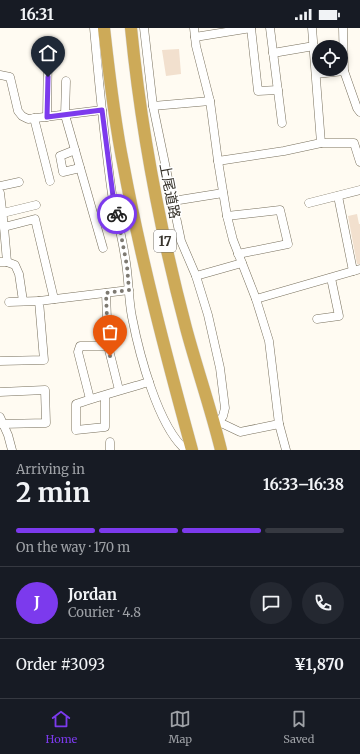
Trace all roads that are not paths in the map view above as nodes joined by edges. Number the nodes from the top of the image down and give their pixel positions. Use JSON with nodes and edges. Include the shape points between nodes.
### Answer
{"nodes":[{"id":1,"x":94,"y":28,"type":"edge"},
{"id":2,"x":102,"y":28,"type":"edge"},
{"id":3,"x":131,"y":28,"type":"edge"},
{"id":4,"x":144,"y":28,"type":"edge"},
{"id":5,"x":194,"y":28,"type":"edge"},
{"id":6,"x":251,"y":28,"type":"edge"},
{"id":7,"x":270,"y":28,"type":"edge"},
{"id":8,"x":312,"y":28,"type":"edge"},
{"id":9,"x":343,"y":28,"type":"edge"},
{"id":10,"x":195,"y":37,"type":"junction"},
{"id":11,"x":313,"y":40,"type":"edge"},
{"id":12,"x":343,"y":40,"type":"edge"},
{"id":13,"x":312,"y":46,"type":"edge"},
{"id":14,"x":96,"y":48,"type":"junction"},
{"id":15,"x":48,"y":50,"type":"dead end"},
{"id":16,"x":273,"y":53,"type":"junction"},
{"id":17,"x":0,"y":75,"type":"edge"},
{"id":18,"x":316,"y":76,"type":"edge"},
{"id":19,"x":346,"y":76,"type":"edge"},
{"id":20,"x":66,"y":81,"type":"dead end"},
{"id":21,"x":278,"y":90,"type":"junction"},
{"id":22,"x":210,"y":102,"type":"junction"},
{"id":23,"x":153,"y":106,"type":"junction"},
{"id":24,"x":102,"y":110,"type":"junction"},
{"id":25,"x":360,"y":112,"type":"edge"},
{"id":26,"x":65,"y":115,"type":"junction"},
{"id":27,"x":47,"y":117,"type":"junction"},
{"id":28,"x":34,"y":118,"type":"junction"},
{"id":29,"x":282,"y":123,"type":"dead end"},
{"id":30,"x":321,"y":142,"type":"junction"},
{"id":31,"x":75,"y":150,"type":"junction"},
{"id":32,"x":218,"y":161,"type":"junction"},
{"id":33,"x":360,"y":162,"type":"edge"},
{"id":34,"x":80,"y":168,"type":"junction"},
{"id":35,"x":50,"y":181,"type":"dead end"},
{"id":36,"x":19,"y":182,"type":"dead end"},
{"id":37,"x":0,"y":186,"type":"edge"},
{"id":38,"x":360,"y":190,"type":"edge"},
{"id":39,"x":0,"y":193,"type":"edge"},
{"id":40,"x":223,"y":193,"type":"junction"},
{"id":41,"x":338,"y":196,"type":"junction"},
{"id":42,"x":173,"y":201,"type":"junction"},
{"id":43,"x":309,"y":202,"type":"dead end"},
{"id":44,"x":36,"y":205,"type":"dead end"},
{"id":45,"x":3,"y":213,"type":"junction"},
{"id":46,"x":227,"y":216,"type":"junction"},
{"id":47,"x":4,"y":227,"type":"junction"},
{"id":48,"x":103,"y":248,"type":"dead end"},
{"id":49,"x":238,"y":254,"type":"junction"},
{"id":50,"x":4,"y":262,"type":"edge"},
{"id":51,"x":242,"y":262,"type":"junction"},
{"id":52,"x":356,"y":270,"type":"edge"},
{"id":53,"x":196,"y":276,"type":"junction"},
{"id":54,"x":331,"y":278,"type":"junction"},
{"id":55,"x":129,"y":290,"type":"junction"},
{"id":56,"x":106,"y":293,"type":"junction"},
{"id":57,"x":54,"y":299,"type":"junction"},
{"id":58,"x":256,"y":299,"type":"junction"},
{"id":59,"x":39,"y":301,"type":"junction"},
{"id":60,"x":9,"y":302,"type":"dead end"},
{"id":61,"x":23,"y":302,"type":"junction"},
{"id":62,"x":317,"y":319,"type":"dead end"},
{"id":63,"x":108,"y":346,"type":"junction"},
{"id":64,"x":0,"y":361,"type":"edge"},
{"id":65,"x":149,"y":382,"type":"junction"},
{"id":66,"x":119,"y":390,"type":"junction"},
{"id":67,"x":0,"y":392,"type":"edge"},
{"id":68,"x":105,"y":395,"type":"junction"},
{"id":69,"x":90,"y":399,"type":"junction"},
{"id":70,"x":1,"y":421,"type":"edge"},
{"id":71,"x":279,"y":424,"type":"junction"},
{"id":72,"x":217,"y":425,"type":"junction"},
{"id":73,"x":177,"y":447,"type":"edge"},
{"id":74,"x":12,"y":450,"type":"edge"},
{"id":75,"x":186,"y":450,"type":"edge"},
{"id":76,"x":192,"y":450,"type":"edge"},
{"id":77,"x":221,"y":450,"type":"edge"},
{"id":78,"x":286,"y":450,"type":"edge"}],
"edges":[{"from":1,"to":14,"type":"street"},
{"from":2,"to":14,"type":"street"},
{"from":2,"to":76,"type":"highway","number":"17","via":[[122,163],[159,329]]},
{"from":3,"to":72,"type":"highway","name":"上尾道路","number":"17","via":[[138,93],[166,246],[186,328]]},
{"from":4,"to":23,"type":"street"},
{"from":5,"to":10,"type":"street"},
{"from":6,"to":10,"type":"street"},
{"from":6,"to":21,"type":"street","via":[[258,91]]},
{"from":7,"to":16,"type":"street"},
{"from":8,"to":11,"type":"street"},
{"from":9,"to":12,"type":"street"},
{"from":10,"to":22,"type":"street"},
{"from":13,"to":16,"type":"street"},
{"from":14,"to":24,"type":"street"},
{"from":15,"to":27,"type":"street"},
{"from":16,"to":21,"type":"street"},
{"from":17,"to":28,"type":"street","via":[[10,77],[18,111],[28,119]]},
{"from":18,"to":30,"type":"street"},
{"from":19,"to":25,"type":"street"},
{"from":20,"to":26,"type":"street"},
{"from":21,"to":29,"type":"street"},
{"from":22,"to":23,"type":"street"},
{"from":22,"to":32,"type":"street"},
{"from":23,"to":42,"type":"street"},
{"from":24,"to":26,"type":"street"},
{"from":24,"to":55,"type":"street"},
{"from":26,"to":27,"type":"street"},
{"from":26,"to":31,"type":"street"},
{"from":27,"to":28,"type":"street"},
{"from":28,"to":35,"type":"street"},
{"from":30,"to":32,"type":"street","via":[[284,151]]},
{"from":30,"to":33,"type":"street","via":[[354,143]]},
{"from":31,"to":34,"type":"street"},
{"from":31,"to":34,"type":"street","via":[[60,156],[63,172]]},
{"from":32,"to":40,"type":"street"},
{"from":34,"to":48,"type":"street"},
{"from":36,"to":37,"type":"street"},
{"from":38,"to":41,"type":"street"},
{"from":39,"to":45,"type":"street"},
{"from":40,"to":42,"type":"street"},
{"from":40,"to":46,"type":"street"},
{"from":41,"to":43,"type":"street"},
{"from":41,"to":52,"type":"street"},
{"from":42,"to":53,"type":"street","via":[[181,241]]},
{"from":44,"to":45,"type":"street"},
{"from":45,"to":47,"type":"street"},
{"from":46,"to":49,"type":"street"},
{"from":46,"to":49,"type":"street","via":[[280,210],[288,244]]},
{"from":47,"to":50,"type":"street"},
{"from":47,"to":57,"type":"street","via":[[35,220]]},
{"from":49,"to":51,"type":"street"},
{"from":50,"to":61,"type":"street","via":[[15,265],[20,274]]},
{"from":51,"to":53,"type":"street"},
{"from":51,"to":58,"type":"street"},
{"from":52,"to":54,"type":"street"},
{"from":53,"to":72,"type":"street","via":[[220,368],[225,408]]},
{"from":54,"to":58,"type":"street"},
{"from":54,"to":62,"type":"street","via":[[339,316]]},
{"from":55,"to":56,"type":"street"},
{"from":55,"to":65,"type":"street","via":[[132,316]]},
{"from":56,"to":57,"type":"street"},
{"from":56,"to":63,"type":"street"},
{"from":57,"to":59,"type":"street"},
{"from":58,"to":71,"type":"street","via":[[269,341]]},
{"from":59,"to":61,"type":"street"},
{"from":59,"to":64,"type":"street","via":[[44,360]]},
{"from":60,"to":61,"type":"street"},
{"from":63,"to":66,"type":"street"},
{"from":63,"to":69,"type":"street","via":[[80,346],[78,352]]},
{"from":65,"to":66,"type":"street"},
{"from":65,"to":73,"type":"street"},
{"from":66,"to":68,"type":"street"},
{"from":67,"to":70,"type":"street","via":[[45,390],[46,423]]},
{"from":68,"to":69,"type":"street"},
{"from":68,"to":69,"type":"street","via":[[106,428],[76,430],[76,404]]},
{"from":70,"to":74,"type":"street"},
{"from":71,"to":72,"type":"street","via":[[240,432]]},
{"from":71,"to":78,"type":"street"},
{"from":72,"to":77,"type":"highway","name":"上尾道路","number":"17"},
{"from":73,"to":75,"type":"street"}]}
